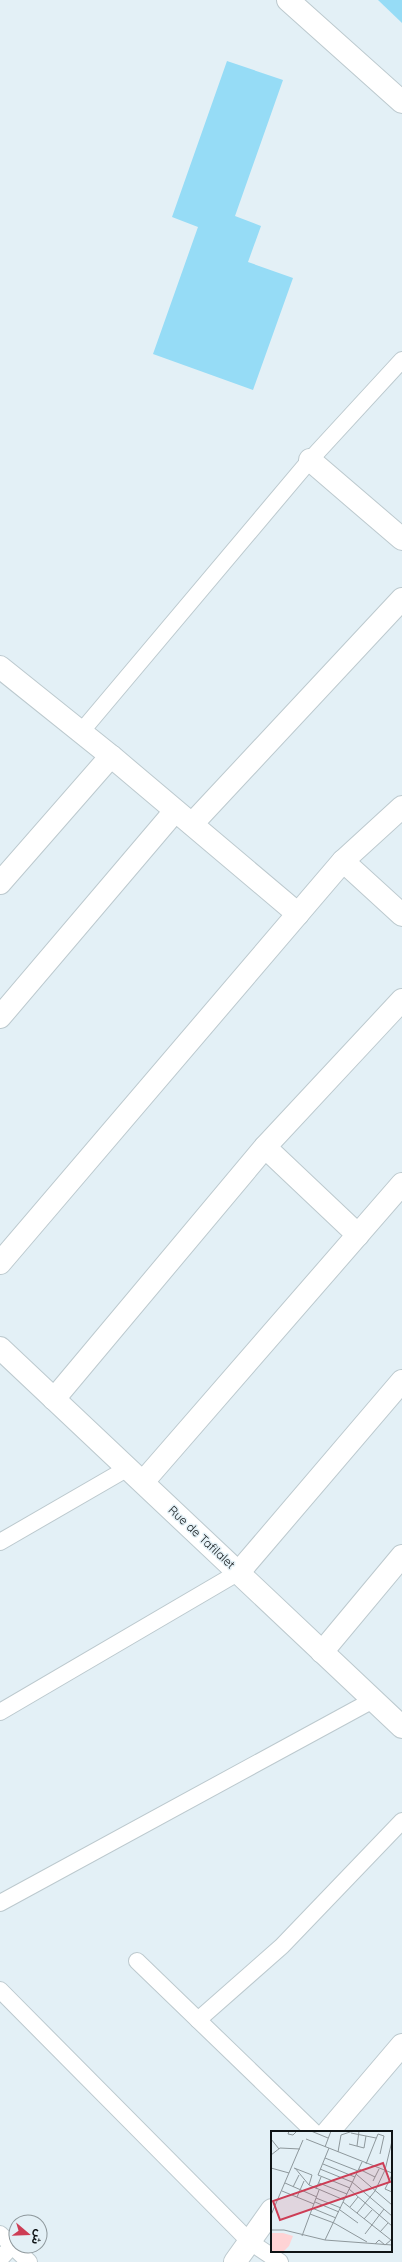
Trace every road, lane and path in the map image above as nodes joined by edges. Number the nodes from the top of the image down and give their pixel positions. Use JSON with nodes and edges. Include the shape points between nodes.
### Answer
{"nodes":[{"id":1,"x":288,"y":0,"type":"edge"},
{"id":2,"x":402,"y":102,"type":"edge"},
{"id":3,"x":402,"y":360,"type":"edge"},
{"id":4,"x":310,"y":460,"type":"junction"},
{"id":5,"x":402,"y":540,"type":"edge"},
{"id":6,"x":402,"y":599,"type":"edge"},
{"id":7,"x":3,"y":676,"type":"edge"},
{"id":8,"x":81,"y":732,"type":"junction"},
{"id":9,"x":111,"y":756,"type":"junction"},
{"id":10,"x":402,"y":807,"type":"edge"},
{"id":11,"x":175,"y":811,"type":"junction"},
{"id":12,"x":192,"y":824,"type":"junction"},
{"id":13,"x":343,"y":861,"type":"junction"},
{"id":14,"x":0,"y":883,"type":"edge"},
{"id":15,"x":298,"y":914,"type":"junction"},
{"id":16,"x":402,"y":915,"type":"edge"},
{"id":17,"x":402,"y":1000,"type":"edge"},
{"id":18,"x":0,"y":1017,"type":"edge"},
{"id":19,"x":265,"y":1147,"type":"junction"},
{"id":20,"x":402,"y":1184,"type":"edge"},
{"id":21,"x":358,"y":1235,"type":"junction"},
{"id":22,"x":0,"y":1263,"type":"edge"},
{"id":23,"x":0,"y":1348,"type":"edge"},
{"id":24,"x":402,"y":1381,"type":"edge"},
{"id":25,"x":54,"y":1399,"type":"junction"},
{"id":26,"x":135,"y":1475,"type":"junction"},
{"id":27,"x":0,"y":1542,"type":"edge"},
{"id":28,"x":402,"y":1556,"type":"edge"},
{"id":29,"x":239,"y":1572,"type":"junction"},
{"id":30,"x":322,"y":1652,"type":"junction"},
{"id":31,"x":373,"y":1700,"type":"junction"},
{"id":32,"x":0,"y":1712,"type":"edge"},
{"id":33,"x":402,"y":1727,"type":"edge"},
{"id":34,"x":402,"y":1821,"type":"edge"},
{"id":35,"x":0,"y":1903,"type":"edge"},
{"id":36,"x":137,"y":1961,"type":"dead end"},
{"id":37,"x":0,"y":1990,"type":"edge"},
{"id":38,"x":198,"y":2020,"type":"junction"},
{"id":39,"x":402,"y":2045,"type":"edge"},
{"id":40,"x":313,"y":2131,"type":"edge"},
{"id":41,"x":329,"y":2131,"type":"edge"},
{"id":42,"x":271,"y":2211,"type":"edge"},
{"id":43,"x":0,"y":2234,"type":"edge"},
{"id":44,"x":8,"y":2242,"type":"edge"},
{"id":45,"x":250,"y":2242,"type":"junction"},
{"id":46,"x":8,"y":2250,"type":"edge"},
{"id":47,"x":20,"y":2254,"type":"edge"},
{"id":48,"x":0,"y":2259,"type":"edge"},
{"id":49,"x":29,"y":2262,"type":"edge"},
{"id":50,"x":235,"y":2262,"type":"edge"},
{"id":51,"x":280,"y":2262,"type":"edge"}],
"edges":[{"from":1,"to":2,"type":"street"},
{"from":3,"to":4,"type":"lane"},
{"from":4,"to":5,"type":"street"},
{"from":4,"to":8,"type":"lane"},
{"from":6,"to":12,"type":"street"},
{"from":7,"to":8,"type":"street"},
{"from":8,"to":9,"type":"street"},
{"from":9,"to":11,"type":"street"},
{"from":9,"to":14,"type":"street"},
{"from":10,"to":13,"type":"street"},
{"from":11,"to":12,"type":"street"},
{"from":11,"to":18,"type":"street"},
{"from":12,"to":15,"type":"street"},
{"from":13,"to":15,"type":"street"},
{"from":13,"to":16,"type":"street"},
{"from":15,"to":22,"type":"street"},
{"from":17,"to":19,"type":"street"},
{"from":19,"to":21,"type":"street"},
{"from":19,"to":25,"type":"street"},
{"from":20,"to":21,"type":"street"},
{"from":21,"to":26,"type":"street"},
{"from":23,"to":25,"type":"street","name":"Rue de Tafilalet"},
{"from":24,"to":29,"type":"street"},
{"from":25,"to":26,"type":"street","name":"Rue de Tafilalet"},
{"from":26,"to":27,"type":"lane"},
{"from":26,"to":29,"type":"street","name":"Rue de Tafilalet"},
{"from":28,"to":30,"type":"street"},
{"from":29,"to":30,"type":"street","name":"Rue de Tafilalet"},
{"from":29,"to":32,"type":"lane"},
{"from":30,"to":31,"type":"street","name":"Rue de Tafilalet"},
{"from":31,"to":33,"type":"street","name":"Rue de Tafilalet"},
{"from":31,"to":35,"type":"lane"},
{"from":34,"to":38,"type":"lane","via":[[282,1946]]},
{"from":36,"to":38,"type":"lane"},
{"from":37,"to":45,"type":"lane"},
{"from":38,"to":40,"type":"lane"},
{"from":39,"to":41,"type":"street"},
{"from":42,"to":45,"type":"street"},
{"from":43,"to":44,"type":"lane"},
{"from":45,"to":50,"type":"street"},
{"from":45,"to":51,"type":"lane"},
{"from":46,"to":48,"type":"lane"},
{"from":47,"to":49,"type":"lane"}]}
